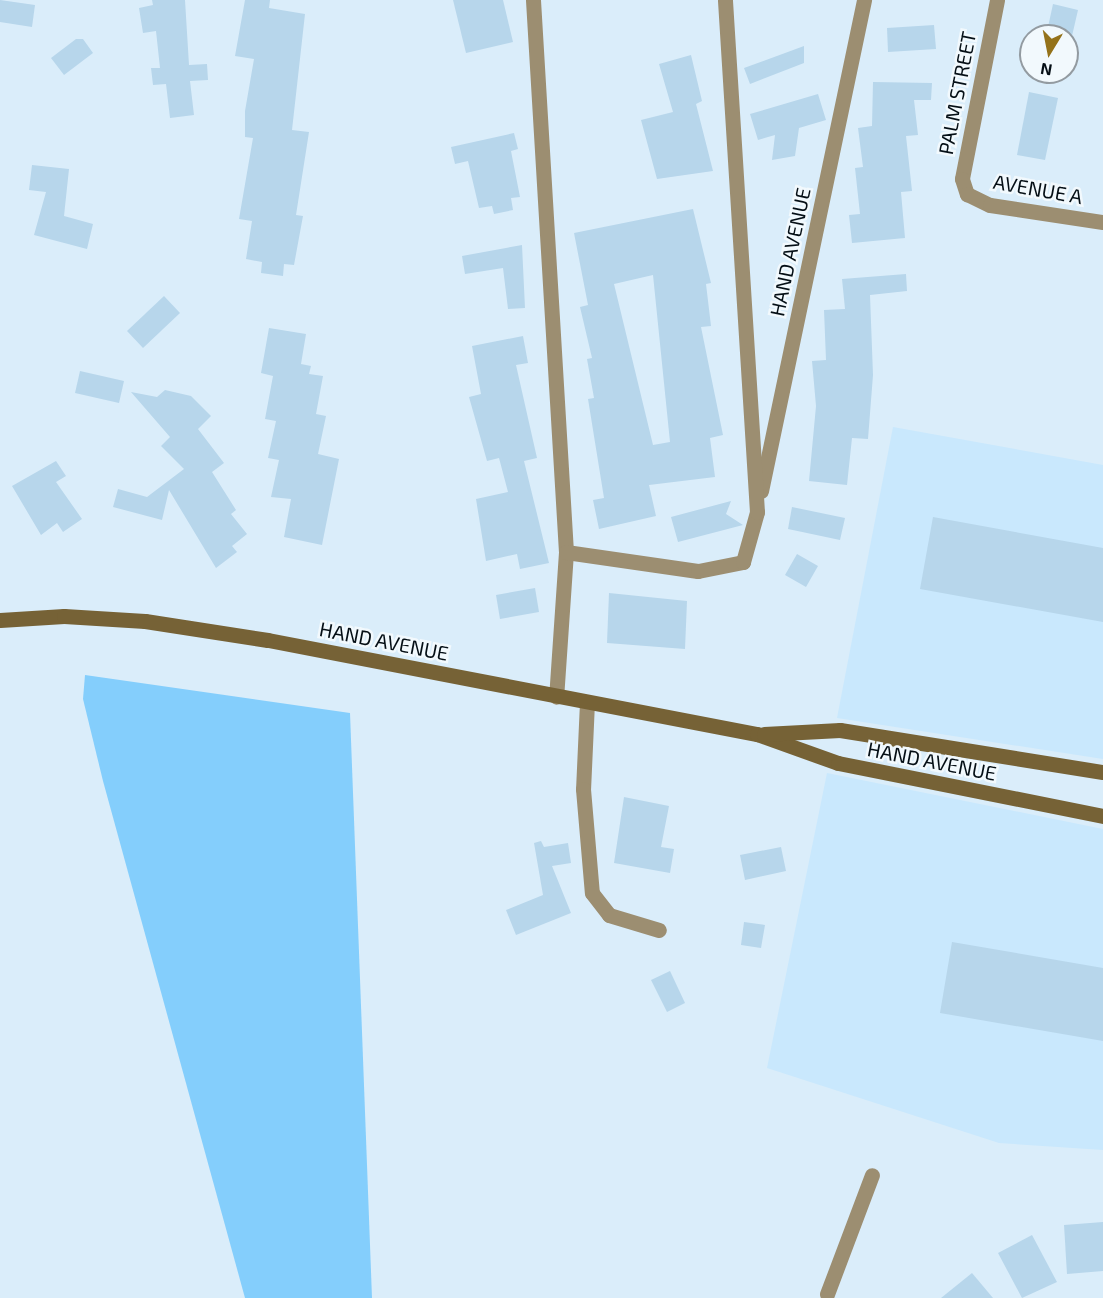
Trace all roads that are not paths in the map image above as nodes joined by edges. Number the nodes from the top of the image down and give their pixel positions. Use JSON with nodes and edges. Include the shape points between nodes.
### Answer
{"nodes":[{"id":1,"x":533,"y":0,"type":"edge"},
{"id":2,"x":724,"y":0,"type":"edge"},
{"id":3,"x":864,"y":0,"type":"edge"},
{"id":4,"x":997,"y":0,"type":"edge"},
{"id":5,"x":967,"y":194,"type":"joint"},
{"id":6,"x":1103,"y":222,"type":"edge"},
{"id":7,"x":757,"y":512,"type":"junction"},
{"id":8,"x":566,"y":552,"type":"junction"},
{"id":9,"x":0,"y":620,"type":"edge"},
{"id":10,"x":556,"y":697,"type":"junction"},
{"id":11,"x":587,"y":702,"type":"junction"},
{"id":12,"x":757,"y":734,"type":"junction"},
{"id":13,"x":1103,"y":772,"type":"edge"},
{"id":14,"x":1103,"y":816,"type":"edge"},
{"id":15,"x":659,"y":930,"type":"dead end"},
{"id":16,"x":872,"y":1174,"type":"dead end"},
{"id":17,"x":826,"y":1294,"type":"dead end"}],
"edges":[{"from":1,"to":8,"type":"street"},
{"from":2,"to":7,"type":"street"},
{"from":3,"to":7,"type":"street","name":"HAND AVENUE"},
{"from":4,"to":5,"type":"street","name":"PALM STREET","via":[[962,179]]},
{"from":5,"to":6,"type":"street","name":"AVENUE A","via":[[990,206]]},
{"from":7,"to":8,"type":"street","name":"HAND AVENUE","via":[[744,562],[719,570]]},
{"from":8,"to":10,"type":"street"},
{"from":9,"to":10,"type":"street","name":"HAND AVENUE","via":[[64,616],[145,621],[268,640]]},
{"from":10,"to":11,"type":"street","name":"HAND AVENUE"},
{"from":11,"to":12,"type":"street","name":"HAND AVENUE"},
{"from":11,"to":15,"type":"street","via":[[583,789],[592,893],[609,915]]},
{"from":12,"to":13,"type":"street","name":"HAND AVENUE","via":[[840,730]]},
{"from":12,"to":14,"type":"street","name":"HAND AVENUE","via":[[838,763]]},
{"from":16,"to":17,"type":"street"}]}
